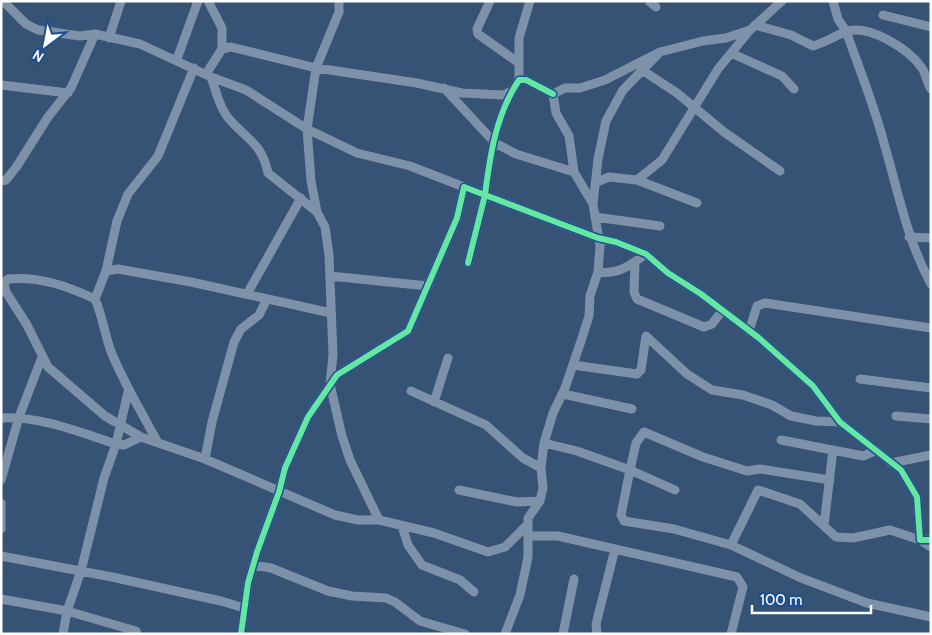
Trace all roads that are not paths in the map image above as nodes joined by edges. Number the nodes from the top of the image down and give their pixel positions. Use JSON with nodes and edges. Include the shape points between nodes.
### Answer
{"nodes":[{"id":1,"x":3,"y":1,"type":"edge"},
{"id":2,"x":121,"y":1,"type":"edge"},
{"id":3,"x":198,"y":1,"type":"edge"},
{"id":4,"x":208,"y":1,"type":"edge"},
{"id":5,"x":339,"y":1,"type":"edge"},
{"id":6,"x":490,"y":1,"type":"edge"},
{"id":7,"x":530,"y":1,"type":"edge"},
{"id":8,"x":782,"y":1,"type":"edge"},
{"id":9,"x":833,"y":1,"type":"edge"},
{"id":10,"x":883,"y":16,"type":"dead end"},
{"id":11,"x":931,"y":27,"type":"edge"},
{"id":12,"x":753,"y":28,"type":"junction"},
{"id":13,"x":846,"y":31,"type":"junction"},
{"id":14,"x":95,"y":34,"type":"junction"},
{"id":15,"x":110,"y":38,"type":"junction"},
{"id":16,"x":222,"y":49,"type":"junction"},
{"id":17,"x":660,"y":52,"type":"junction"},
{"id":18,"x":731,"y":53,"type":"junction"},
{"id":19,"x":176,"y":59,"type":"junction"},
{"id":20,"x":519,"y":62,"type":"junction"},
{"id":21,"x":194,"y":68,"type":"junction"},
{"id":22,"x":316,"y":68,"type":"junction"},
{"id":23,"x":642,"y":70,"type":"junction"},
{"id":24,"x":208,"y":76,"type":"junction"},
{"id":25,"x":519,"y":80,"type":"junction"},
{"id":26,"x":1,"y":85,"type":"edge"},
{"id":27,"x":444,"y":88,"type":"junction"},
{"id":28,"x":794,"y":89,"type":"dead end"},
{"id":29,"x":931,"y":89,"type":"edge"},
{"id":30,"x":512,"y":90,"type":"junction"},
{"id":31,"x":68,"y":93,"type":"junction"},
{"id":32,"x":552,"y":94,"type":"junction"},
{"id":33,"x":694,"y":107,"type":"junction"},
{"id":34,"x":307,"y":129,"type":"junction"},
{"id":35,"x":495,"y":143,"type":"junction"},
{"id":36,"x":780,"y":171,"type":"dead end"},
{"id":37,"x":574,"y":172,"type":"junction"},
{"id":38,"x":637,"y":180,"type":"junction"},
{"id":39,"x":1,"y":181,"type":"edge"},
{"id":40,"x":597,"y":182,"type":"junction"},
{"id":41,"x":464,"y":187,"type":"junction"},
{"id":42,"x":486,"y":195,"type":"junction"},
{"id":43,"x":301,"y":198,"type":"junction"},
{"id":44,"x":697,"y":203,"type":"dead end"},
{"id":45,"x":593,"y":204,"type":"junction"},
{"id":46,"x":317,"y":212,"type":"junction"},
{"id":47,"x":595,"y":217,"type":"junction"},
{"id":48,"x":660,"y":226,"type":"dead end"},
{"id":49,"x":909,"y":237,"type":"junction"},
{"id":50,"x":598,"y":238,"type":"junction"},
{"id":51,"x":931,"y":238,"type":"edge"},
{"id":52,"x":646,"y":254,"type":"junction"},
{"id":53,"x":635,"y":262,"type":"junction"},
{"id":54,"x":468,"y":263,"type":"dead end"},
{"id":55,"x":106,"y":271,"type":"junction"},
{"id":56,"x":598,"y":272,"type":"junction"},
{"id":57,"x":330,"y":276,"type":"junction"},
{"id":58,"x":3,"y":282,"type":"edge"},
{"id":59,"x":931,"y":284,"type":"edge"},
{"id":60,"x":428,"y":286,"type":"junction"},
{"id":61,"x":247,"y":294,"type":"junction"},
{"id":62,"x":95,"y":299,"type":"junction"},
{"id":63,"x":267,"y":299,"type":"junction"},
{"id":64,"x":722,"y":311,"type":"junction"},
{"id":65,"x":331,"y":313,"type":"junction"},
{"id":66,"x":931,"y":328,"type":"edge"},
{"id":67,"x":749,"y":331,"type":"junction"},
{"id":68,"x":42,"y":357,"type":"junction"},
{"id":69,"x":448,"y":358,"type":"dead end"},
{"id":70,"x":573,"y":365,"type":"junction"},
{"id":71,"x":860,"y":379,"type":"dead end"},
{"id":72,"x":330,"y":384,"type":"junction"},
{"id":73,"x":931,"y":388,"type":"edge"},
{"id":74,"x":411,"y":391,"type":"dead end"},
{"id":75,"x":128,"y":392,"type":"junction"},
{"id":76,"x":563,"y":394,"type":"junction"},
{"id":77,"x":434,"y":402,"type":"junction"},
{"id":78,"x":632,"y":409,"type":"dead end"},
{"id":79,"x":19,"y":416,"type":"junction"},
{"id":80,"x":896,"y":416,"type":"dead end"},
{"id":81,"x":1,"y":418,"type":"edge"},
{"id":82,"x":931,"y":419,"type":"edge"},
{"id":83,"x":840,"y":422,"type":"junction"},
{"id":84,"x":119,"y":425,"type":"junction"},
{"id":85,"x":141,"y":437,"type":"junction"},
{"id":86,"x":781,"y":440,"type":"dead end"},
{"id":87,"x":158,"y":443,"type":"junction"},
{"id":88,"x":544,"y":443,"type":"junction"},
{"id":89,"x":116,"y":444,"type":"junction"},
{"id":90,"x":833,"y":450,"type":"junction"},
{"id":91,"x":875,"y":451,"type":"junction"},
{"id":92,"x":931,"y":455,"type":"edge"},
{"id":93,"x":204,"y":460,"type":"junction"},
{"id":94,"x":890,"y":462,"type":"junction"},
{"id":95,"x":541,"y":468,"type":"junction"},
{"id":96,"x":630,"y":470,"type":"junction"},
{"id":97,"x":1,"y":480,"type":"edge"},
{"id":98,"x":830,"y":480,"type":"junction"},
{"id":99,"x":459,"y":490,"type":"dead end"},
{"id":100,"x":675,"y":490,"type":"dead end"},
{"id":101,"x":280,"y":492,"type":"junction"},
{"id":102,"x":540,"y":502,"type":"junction"},
{"id":103,"x":1,"y":503,"type":"edge"},
{"id":104,"x":378,"y":520,"type":"junction"},
{"id":105,"x":527,"y":525,"type":"junction"},
{"id":106,"x":824,"y":525,"type":"junction"},
{"id":107,"x":402,"y":526,"type":"junction"},
{"id":108,"x":1,"y":529,"type":"edge"},
{"id":109,"x":528,"y":536,"type":"junction"},
{"id":110,"x":920,"y":540,"type":"junction"},
{"id":111,"x":931,"y":540,"type":"edge"},
{"id":112,"x":731,"y":545,"type":"junction"},
{"id":113,"x":931,"y":547,"type":"edge"},
{"id":114,"x":615,"y":549,"type":"junction"},
{"id":115,"x":1,"y":556,"type":"edge"},
{"id":116,"x":253,"y":565,"type":"junction"},
{"id":117,"x":81,"y":571,"type":"junction"},
{"id":118,"x":574,"y":579,"type":"dead end"},
{"id":119,"x":474,"y":592,"type":"dead end"},
{"id":120,"x":1,"y":599,"type":"edge"},
{"id":121,"x":244,"y":608,"type":"junction"},
{"id":122,"x":67,"y":611,"type":"junction"},
{"id":123,"x":931,"y":617,"type":"edge"},
{"id":124,"x":63,"y":634,"type":"edge"},
{"id":125,"x":137,"y":634,"type":"edge"},
{"id":126,"x":240,"y":634,"type":"edge"},
{"id":127,"x":465,"y":634,"type":"edge"},
{"id":128,"x":505,"y":634,"type":"edge"},
{"id":129,"x":563,"y":634,"type":"edge"},
{"id":130,"x":597,"y":634,"type":"edge"},
{"id":131,"x":731,"y":634,"type":"edge"}],
"edges":[{"from":1,"to":14,"type":"street","via":[[26,24],[38,30],[80,36]]},
{"from":2,"to":15,"type":"street"},
{"from":3,"to":19,"type":"street"},
{"from":4,"to":16,"type":"street","via":[[222,28]]},
{"from":5,"to":22,"type":"street","via":[[338,12]]},
{"from":6,"to":20,"type":"street","via":[[477,29],[478,34]]},
{"from":7,"to":20,"type":"street","via":[[519,38]]},
{"from":8,"to":12,"type":"street"},
{"from":9,"to":13,"type":"street","via":[[838,19]]},
{"from":10,"to":11,"type":"street"},
{"from":12,"to":13,"type":"street","via":[[791,35],[813,46],[829,42]]},
{"from":12,"to":17,"type":"street","via":[[726,38]]},
{"from":12,"to":18,"type":"street"},
{"from":13,"to":29,"type":"street","via":[[874,33],[892,42],[922,69]]},
{"from":13,"to":49,"type":"street","via":[[885,145]]},
{"from":14,"to":15,"type":"street"},
{"from":14,"to":31,"type":"street"},
{"from":15,"to":19,"type":"street","via":[[140,44]]},
{"from":16,"to":22,"type":"street","via":[[232,47]]},
{"from":16,"to":24,"type":"street"},
{"from":17,"to":23,"type":"street"},
{"from":17,"to":32,"type":"street","via":[[605,80]]},
{"from":18,"to":28,"type":"street","via":[[782,76]]},
{"from":18,"to":33,"type":"street"},
{"from":19,"to":21,"type":"street"},
{"from":20,"to":25,"type":"street"},
{"from":21,"to":24,"type":"street"},
{"from":21,"to":55,"type":"street","via":[[158,156],[128,194],[117,221]]},
{"from":22,"to":27,"type":"street"},
{"from":22,"to":34,"type":"street"},
{"from":23,"to":33,"type":"street"},
{"from":23,"to":40,"type":"street","via":[[623,90],[606,121]]},
{"from":24,"to":34,"type":"street","via":[[246,90]]},
{"from":24,"to":43,"type":"street","via":[[230,120],[254,142],[268,173]]},
{"from":25,"to":30,"type":"street"},
{"from":25,"to":32,"type":"street","via":[[526,80]]},
{"from":26,"to":31,"type":"street"},
{"from":27,"to":30,"type":"street","via":[[493,95],[503,95]]},
{"from":27,"to":35,"type":"street"},
{"from":30,"to":35,"type":"street","via":[[499,121]]},
{"from":31,"to":39,"type":"street","via":[[6,180]]},
{"from":32,"to":37,"type":"street","via":[[556,113],[569,136]]},
{"from":33,"to":36,"type":"street"},
{"from":33,"to":38,"type":"street","via":[[662,160]]},
{"from":34,"to":41,"type":"street","via":[[357,153],[410,166]]},
{"from":34,"to":46,"type":"street","via":[[310,181]]},
{"from":35,"to":37,"type":"street","via":[[516,154]]},
{"from":35,"to":42,"type":"street"},
{"from":37,"to":45,"type":"street"},
{"from":38,"to":40,"type":"street","via":[[609,177]]},
{"from":38,"to":44,"type":"street"},
{"from":40,"to":45,"type":"street"},
{"from":41,"to":42,"type":"street"},
{"from":41,"to":60,"type":"street","via":[[457,218]]},
{"from":42,"to":50,"type":"street"},
{"from":42,"to":54,"type":"street"},
{"from":43,"to":46,"type":"street"},
{"from":43,"to":61,"type":"street"},
{"from":45,"to":47,"type":"street"},
{"from":46,"to":57,"type":"street","via":[[325,228]]},
{"from":47,"to":48,"type":"street"},
{"from":47,"to":50,"type":"street"},
{"from":49,"to":51,"type":"street"},
{"from":49,"to":59,"type":"street"},
{"from":50,"to":52,"type":"street"},
{"from":50,"to":56,"type":"street"},
{"from":52,"to":53,"type":"street"},
{"from":52,"to":64,"type":"street"},
{"from":53,"to":56,"type":"street","via":[[611,274]]},
{"from":53,"to":64,"type":"street","via":[[634,292],[637,299],[704,327],[712,324]]},
{"from":55,"to":61,"type":"street","via":[[140,272]]},
{"from":55,"to":62,"type":"street"},
{"from":56,"to":70,"type":"street","via":[[590,296],[589,316]]},
{"from":57,"to":60,"type":"street"},
{"from":57,"to":65,"type":"street"},
{"from":58,"to":62,"type":"street","via":[[34,278]]},
{"from":58,"to":68,"type":"street"},
{"from":60,"to":72,"type":"street","via":[[408,331],[337,375]]},
{"from":61,"to":63,"type":"street"},
{"from":62,"to":75,"type":"street","via":[[111,353]]},
{"from":63,"to":65,"type":"street"},
{"from":63,"to":93,"type":"street","via":[[259,315],[240,329],[234,342]]},
{"from":64,"to":67,"type":"street"},
{"from":65,"to":72,"type":"street","via":[[333,355]]},
{"from":66,"to":67,"type":"street","via":[[765,303],[757,306]]},
{"from":67,"to":83,"type":"street","via":[[813,386]]},
{"from":68,"to":79,"type":"street"},
{"from":68,"to":84,"type":"street","via":[[48,367]]},
{"from":69,"to":77,"type":"street"},
{"from":70,"to":76,"type":"street"},
{"from":70,"to":83,"type":"street","via":[[637,374],[641,370],[646,336],[687,374],[712,390],[743,395],[791,416]]},
{"from":71,"to":73,"type":"street"},
{"from":72,"to":101,"type":"street","via":[[308,417],[285,468]]},
{"from":72,"to":104,"type":"street","via":[[347,452]]},
{"from":74,"to":77,"type":"street"},
{"from":75,"to":84,"type":"street"},
{"from":75,"to":87,"type":"street"},
{"from":76,"to":78,"type":"street"},
{"from":76,"to":88,"type":"street","via":[[553,412]]},
{"from":77,"to":95,"type":"street","via":[[486,425],[523,458]]},
{"from":79,"to":81,"type":"street"},
{"from":79,"to":89,"type":"street"},
{"from":79,"to":97,"type":"street"},
{"from":80,"to":82,"type":"street"},
{"from":83,"to":91,"type":"street"},
{"from":84,"to":85,"type":"street"},
{"from":84,"to":89,"type":"street"},
{"from":85,"to":87,"type":"street"},
{"from":85,"to":89,"type":"street","via":[[124,445]]},
{"from":86,"to":90,"type":"street"},
{"from":87,"to":93,"type":"street"},
{"from":88,"to":95,"type":"street"},
{"from":88,"to":96,"type":"street"},
{"from":89,"to":117,"type":"street","via":[[104,478]]},
{"from":90,"to":91,"type":"street","via":[[863,456]]},
{"from":90,"to":98,"type":"street"},
{"from":91,"to":94,"type":"street"},
{"from":92,"to":94,"type":"street"},
{"from":93,"to":101,"type":"street"},
{"from":94,"to":110,"type":"street","via":[[901,470],[917,497]]},
{"from":95,"to":102,"type":"street","via":[[543,488]]},
{"from":96,"to":98,"type":"street","via":[[636,443],[644,432],[703,457],[748,471],[760,469]]},
{"from":96,"to":100,"type":"street"},
{"from":96,"to":112,"type":"street","via":[[621,515],[624,521],[674,529]]},
{"from":98,"to":106,"type":"street"},
{"from":99,"to":102,"type":"street","via":[[517,502]]},
{"from":101,"to":104,"type":"street","via":[[334,515]]},
{"from":101,"to":116,"type":"street"},
{"from":102,"to":105,"type":"street","via":[[530,513]]},
{"from":103,"to":108,"type":"street"},
{"from":104,"to":107,"type":"street"},
{"from":105,"to":107,"type":"street","via":[[505,547],[488,552],[434,533]]},
{"from":105,"to":109,"type":"street"},
{"from":106,"to":110,"type":"street","via":[[836,537],[853,538],[890,530]]},
{"from":106,"to":112,"type":"street","via":[[800,504],[758,490]]},
{"from":107,"to":119,"type":"street","via":[[408,545],[422,565],[460,580]]},
{"from":109,"to":114,"type":"street","via":[[558,536]]},
{"from":109,"to":128,"type":"street","via":[[528,557],[520,594]]},
{"from":110,"to":111,"type":"street"},
{"from":110,"to":113,"type":"street"},
{"from":112,"to":123,"type":"street","via":[[801,578],[868,603]]},
{"from":114,"to":130,"type":"street","via":[[596,624]]},
{"from":114,"to":131,"type":"street","via":[[738,577],[743,587]]},
{"from":115,"to":117,"type":"street"},
{"from":116,"to":121,"type":"street"},
{"from":116,"to":127,"type":"street","via":[[271,568],[328,591],[386,598],[420,622]]},
{"from":117,"to":121,"type":"street"},
{"from":117,"to":122,"type":"street"},
{"from":118,"to":129,"type":"street"},
{"from":120,"to":122,"type":"street"},
{"from":121,"to":126,"type":"street"},
{"from":122,"to":124,"type":"street"},
{"from":122,"to":125,"type":"street","via":[[136,631]]}]}
